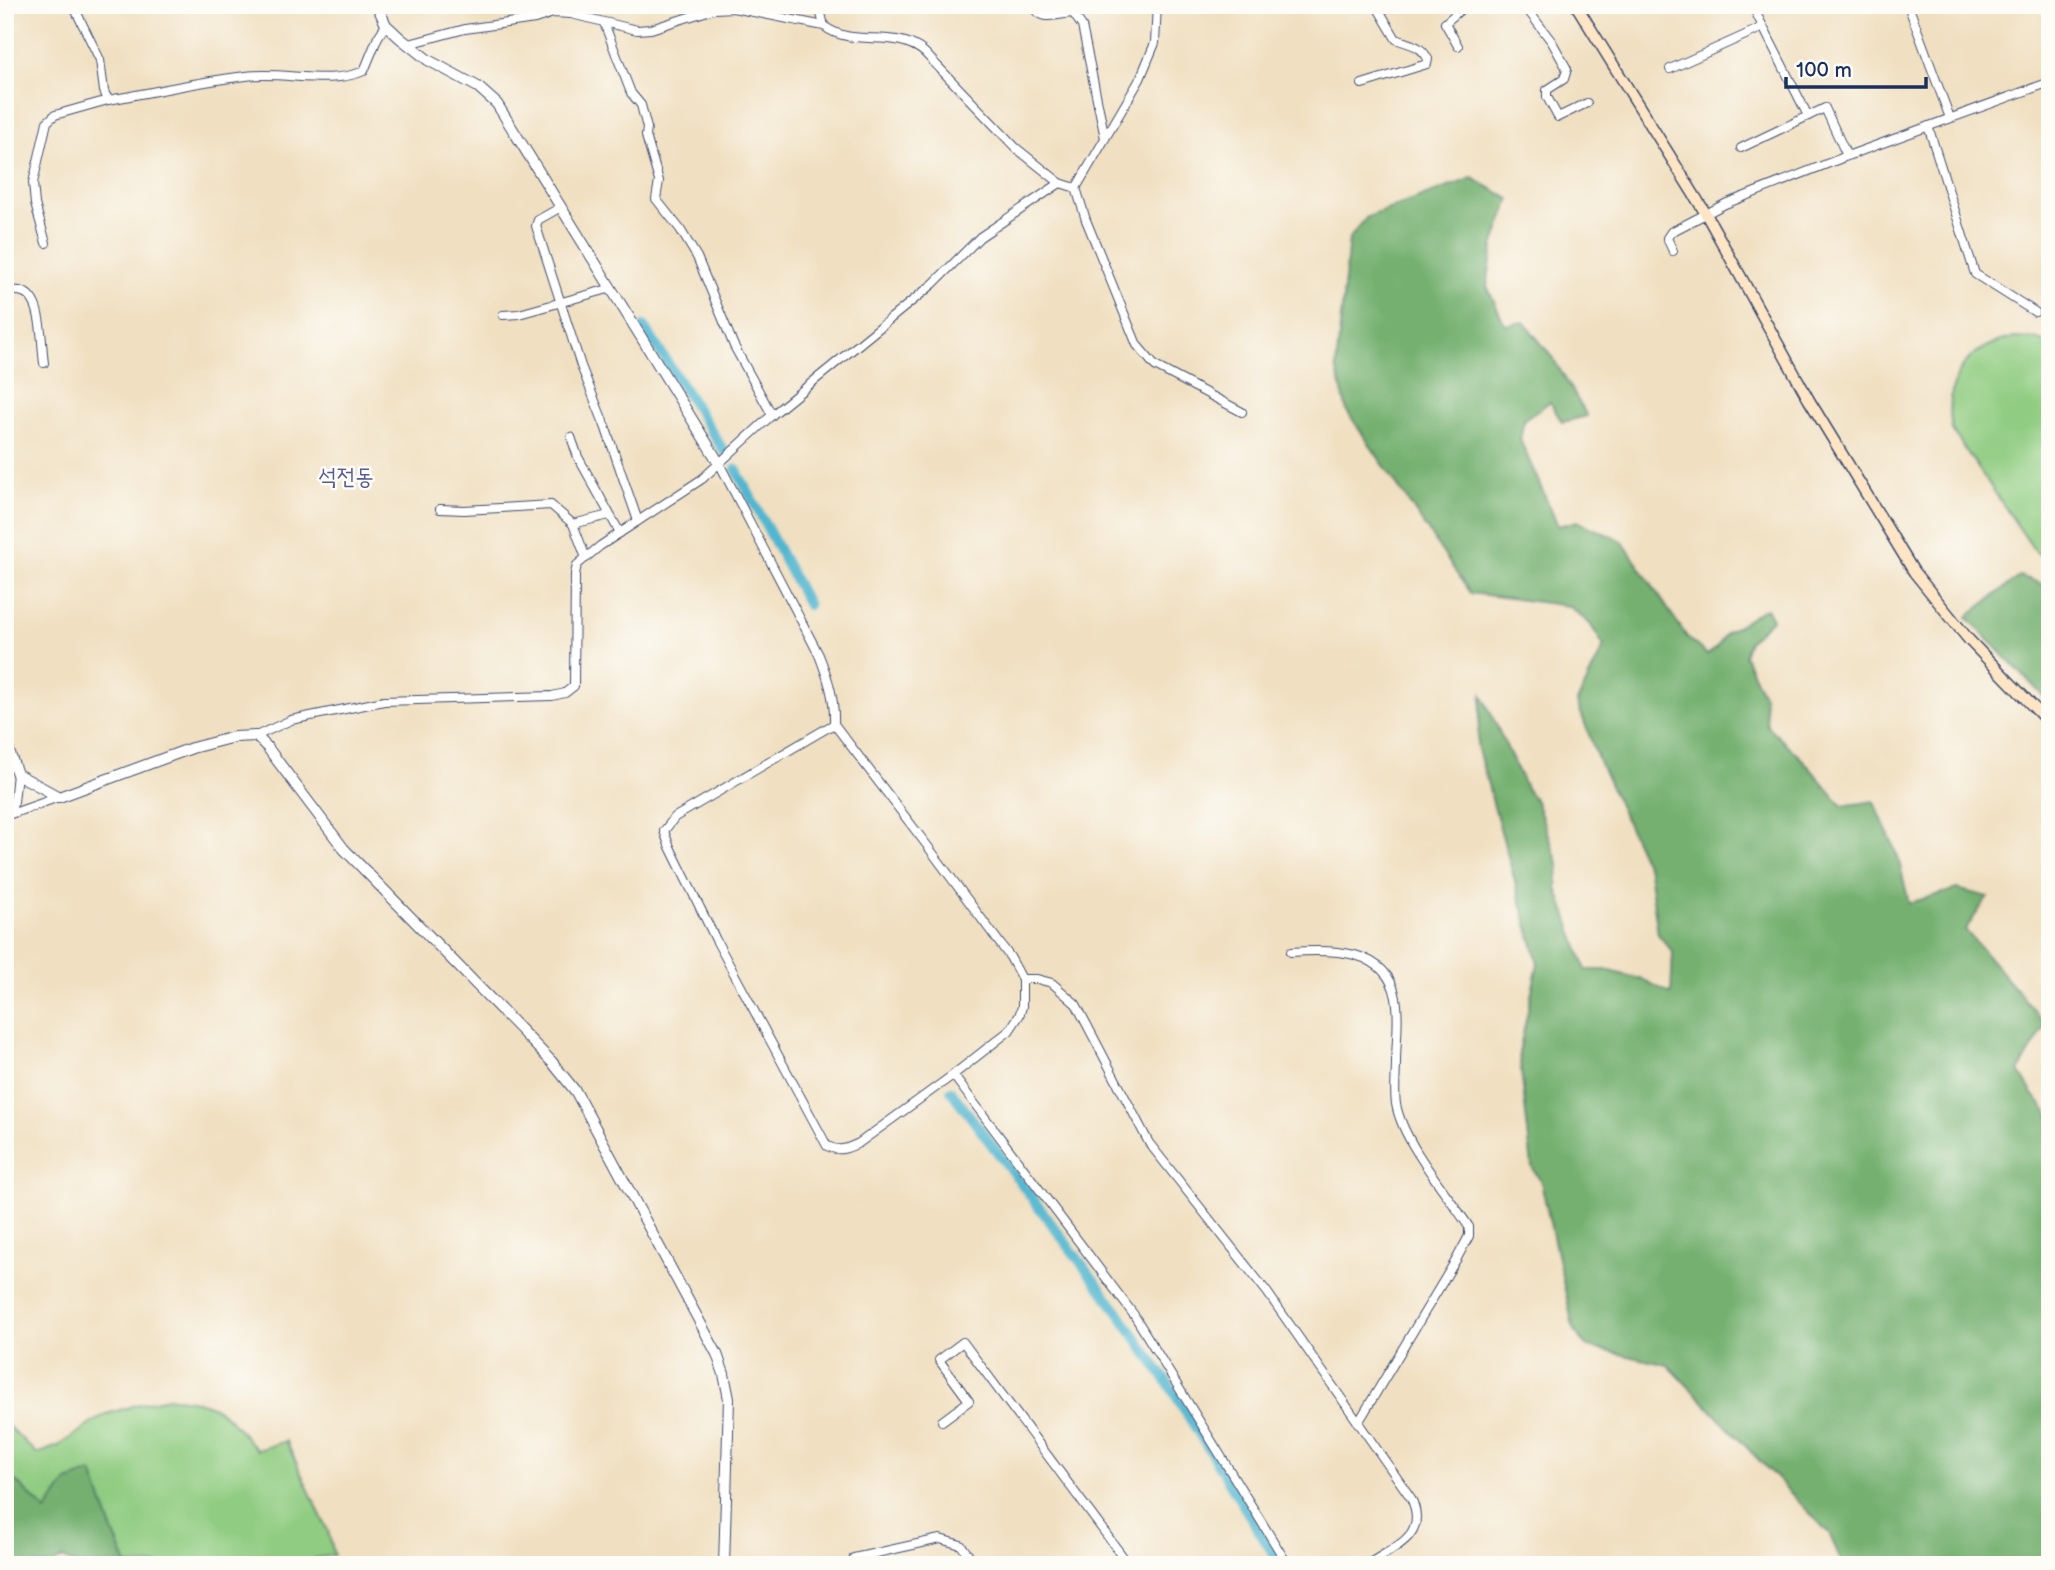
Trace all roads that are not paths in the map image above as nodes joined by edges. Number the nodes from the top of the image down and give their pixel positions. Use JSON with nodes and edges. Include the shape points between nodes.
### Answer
{"nodes":[{"id":1,"x":73,"y":5,"type":"edge"},
{"id":2,"x":81,"y":5,"type":"edge"},
{"id":3,"x":377,"y":5,"type":"edge"},
{"id":4,"x":708,"y":5,"type":"edge"},
{"id":5,"x":816,"y":5,"type":"edge"},
{"id":6,"x":1031,"y":5,"type":"edge"},
{"id":7,"x":1157,"y":5,"type":"edge"},
{"id":8,"x":1376,"y":5,"type":"edge"},
{"id":9,"x":1466,"y":5,"type":"edge"},
{"id":10,"x":1524,"y":5,"type":"edge"},
{"id":11,"x":1576,"y":5,"type":"edge"},
{"id":12,"x":1752,"y":5,"type":"edge"},
{"id":13,"x":1908,"y":5,"type":"edge"},
{"id":14,"x":723,"y":9,"type":"junction"},
{"id":15,"x":82,"y":23,"type":"junction"},
{"id":16,"x":604,"y":23,"type":"junction"},
{"id":17,"x":386,"y":25,"type":"junction"},
{"id":18,"x":824,"y":26,"type":"junction"},
{"id":19,"x":1763,"y":27,"type":"junction"},
{"id":20,"x":409,"y":44,"type":"junction"},
{"id":21,"x":1458,"y":46,"type":"dead end"},
{"id":22,"x":1670,"y":69,"type":"dead end"},
{"id":23,"x":2050,"y":82,"type":"edge"},
{"id":24,"x":1362,"y":84,"type":"dead end"},
{"id":25,"x":108,"y":100,"type":"junction"},
{"id":26,"x":1587,"y":103,"type":"dead end"},
{"id":27,"x":1808,"y":116,"type":"junction"},
{"id":28,"x":1950,"y":118,"type":"junction"},
{"id":29,"x":1928,"y":126,"type":"junction"},
{"id":30,"x":1105,"y":138,"type":"junction"},
{"id":31,"x":1741,"y":148,"type":"dead end"},
{"id":32,"x":1847,"y":156,"type":"junction"},
{"id":33,"x":1060,"y":183,"type":"junction"},
{"id":34,"x":1076,"y":188,"type":"junction"},
{"id":35,"x":562,"y":207,"type":"junction"},
{"id":36,"x":1706,"y":214,"type":"junction"},
{"id":37,"x":46,"y":243,"type":"dead end"},
{"id":38,"x":1673,"y":251,"type":"dead end"},
{"id":39,"x":612,"y":288,"type":"junction"},
{"id":40,"x":5,"y":293,"type":"edge"},
{"id":41,"x":561,"y":303,"type":"junction"},
{"id":42,"x":2035,"y":312,"type":"dead end"},
{"id":43,"x":503,"y":314,"type":"dead end"},
{"id":44,"x":44,"y":363,"type":"dead end"},
{"id":45,"x":1242,"y":412,"type":"dead end"},
{"id":46,"x":772,"y":415,"type":"junction"},
{"id":47,"x":571,"y":437,"type":"dead end"},
{"id":48,"x":719,"y":463,"type":"junction"},
{"id":49,"x":440,"y":509,"type":"dead end"},
{"id":50,"x":609,"y":515,"type":"junction"},
{"id":51,"x":638,"y":521,"type":"junction"},
{"id":52,"x":573,"y":524,"type":"junction"},
{"id":53,"x":620,"y":533,"type":"junction"},
{"id":54,"x":586,"y":558,"type":"junction"},
{"id":55,"x":834,"y":724,"type":"junction"},
{"id":56,"x":2050,"y":724,"type":"edge"},
{"id":57,"x":256,"y":736,"type":"junction"},
{"id":58,"x":5,"y":740,"type":"edge"},
{"id":59,"x":17,"y":774,"type":"junction"},
{"id":60,"x":58,"y":797,"type":"junction"},
{"id":61,"x":7,"y":815,"type":"edge"},
{"id":62,"x":1291,"y":952,"type":"dead end"},
{"id":63,"x":1023,"y":979,"type":"junction"},
{"id":64,"x":953,"y":1074,"type":"junction"},
{"id":65,"x":942,"y":1421,"type":"dead end"},
{"id":66,"x":1358,"y":1423,"type":"junction"},
{"id":67,"x":724,"y":1565,"type":"edge"},
{"id":68,"x":855,"y":1565,"type":"edge"},
{"id":69,"x":976,"y":1565,"type":"edge"},
{"id":70,"x":1129,"y":1565,"type":"edge"},
{"id":71,"x":1288,"y":1565,"type":"edge"},
{"id":72,"x":1367,"y":1565,"type":"edge"}],
"edges":[{"from":1,"to":15,"type":"street"},
{"from":2,"to":15,"type":"street"},
{"from":3,"to":17,"type":"street"},
{"from":4,"to":14,"type":"street"},
{"from":5,"to":18,"type":"street"},
{"from":6,"to":30,"type":"street","via":[[1045,17],[1073,13],[1082,26]]},
{"from":7,"to":30,"type":"street","via":[[1155,43]]},
{"from":8,"to":24,"type":"street","via":[[1396,39],[1415,44],[1428,59],[1427,64],[1410,71]]},
{"from":9,"to":21,"type":"street","via":[[1445,23]]},
{"from":10,"to":26,"type":"street","via":[[1567,69],[1564,79],[1547,90],[1558,117]]},
{"from":11,"to":36,"type":"main road"},
{"from":12,"to":19,"type":"street"},
{"from":13,"to":28,"type":"street"},
{"from":14,"to":16,"type":"street","via":[[650,29],[629,30]]},
{"from":14,"to":18,"type":"street"},
{"from":15,"to":25,"type":"street","via":[[100,60]]},
{"from":16,"to":20,"type":"street","via":[[553,13]]},
{"from":16,"to":46,"type":"street","via":[[631,93],[641,105],[659,181],[656,199],[697,257],[734,346]]},
{"from":17,"to":20,"type":"street"},
{"from":17,"to":25,"type":"street","via":[[364,71],[357,74],[246,76]]},
{"from":18,"to":33,"type":"street","via":[[845,35],[914,43],[1016,148]]},
{"from":19,"to":22,"type":"street"},
{"from":19,"to":27,"type":"street"},
{"from":20,"to":35,"type":"street","via":[[497,104]]},
{"from":23,"to":28,"type":"street"},
{"from":25,"to":37,"type":"street","via":[[55,115],[47,122],[33,183]]},
{"from":27,"to":31,"type":"street"},
{"from":27,"to":32,"type":"street","via":[[1825,108]]},
{"from":28,"to":29,"type":"street"},
{"from":29,"to":32,"type":"street"},
{"from":29,"to":42,"type":"street","via":[[1975,274]]},
{"from":30,"to":34,"type":"street"},
{"from":32,"to":36,"type":"street"},
{"from":33,"to":34,"type":"street"},
{"from":33,"to":46,"type":"street","via":[[980,237],[933,284]]},
{"from":34,"to":45,"type":"street","via":[[1137,345],[1155,366]]},
{"from":35,"to":39,"type":"street"},
{"from":35,"to":41,"type":"street","via":[[538,220],[536,226]]},
{"from":36,"to":38,"type":"street","via":[[1671,232],[1667,238]]},
{"from":36,"to":56,"type":"main road","via":[[1809,400],[1914,572],[1969,640]]},
{"from":39,"to":41,"type":"street"},
{"from":39,"to":48,"type":"street"},
{"from":40,"to":44,"type":"street","via":[[21,290],[36,306]]},
{"from":41,"to":43,"type":"street"},
{"from":41,"to":51,"type":"street"},
{"from":46,"to":48,"type":"street"},
{"from":47,"to":50,"type":"street"},
{"from":48,"to":51,"type":"street"},
{"from":48,"to":55,"type":"street","via":[[819,655],[830,684]]},
{"from":49,"to":52,"type":"street","via":[[551,505]]},
{"from":50,"to":52,"type":"street"},
{"from":50,"to":53,"type":"street"},
{"from":51,"to":53,"type":"street"},
{"from":52,"to":54,"type":"street"},
{"from":53,"to":54,"type":"street"},
{"from":54,"to":57,"type":"street","via":[[575,574],[573,686],[565,693],[384,701],[291,720]]},
{"from":55,"to":63,"type":"street"},
{"from":55,"to":64,"type":"street","via":[[675,817],[664,831],[668,845],[827,1146],[844,1150],[859,1143]]},
{"from":57,"to":60,"type":"street","via":[[192,748]]},
{"from":57,"to":67,"type":"street","via":[[345,849],[576,1092],[724,1374],[729,1449]]},
{"from":58,"to":59,"type":"street"},
{"from":59,"to":60,"type":"street"},
{"from":59,"to":61,"type":"street"},
{"from":60,"to":61,"type":"street"},
{"from":62,"to":66,"type":"street","via":[[1345,952],[1386,972],[1396,998],[1396,1104],[1401,1122],[1469,1227],[1456,1260]]},
{"from":63,"to":64,"type":"street","via":[[1022,1007],[1009,1031]]},
{"from":63,"to":66,"type":"street","via":[[1052,982],[1076,1004],[1149,1143],[1267,1292]]},
{"from":64,"to":71,"type":"street","via":[[1134,1315]]},
{"from":65,"to":70,"type":"street","via":[[969,1401],[939,1360],[963,1342]]},
{"from":66,"to":72,"type":"street","via":[[1411,1498],[1418,1520],[1415,1531]]},
{"from":68,"to":69,"type":"street","via":[[855,1558],[940,1539],[961,1545]]}]}
